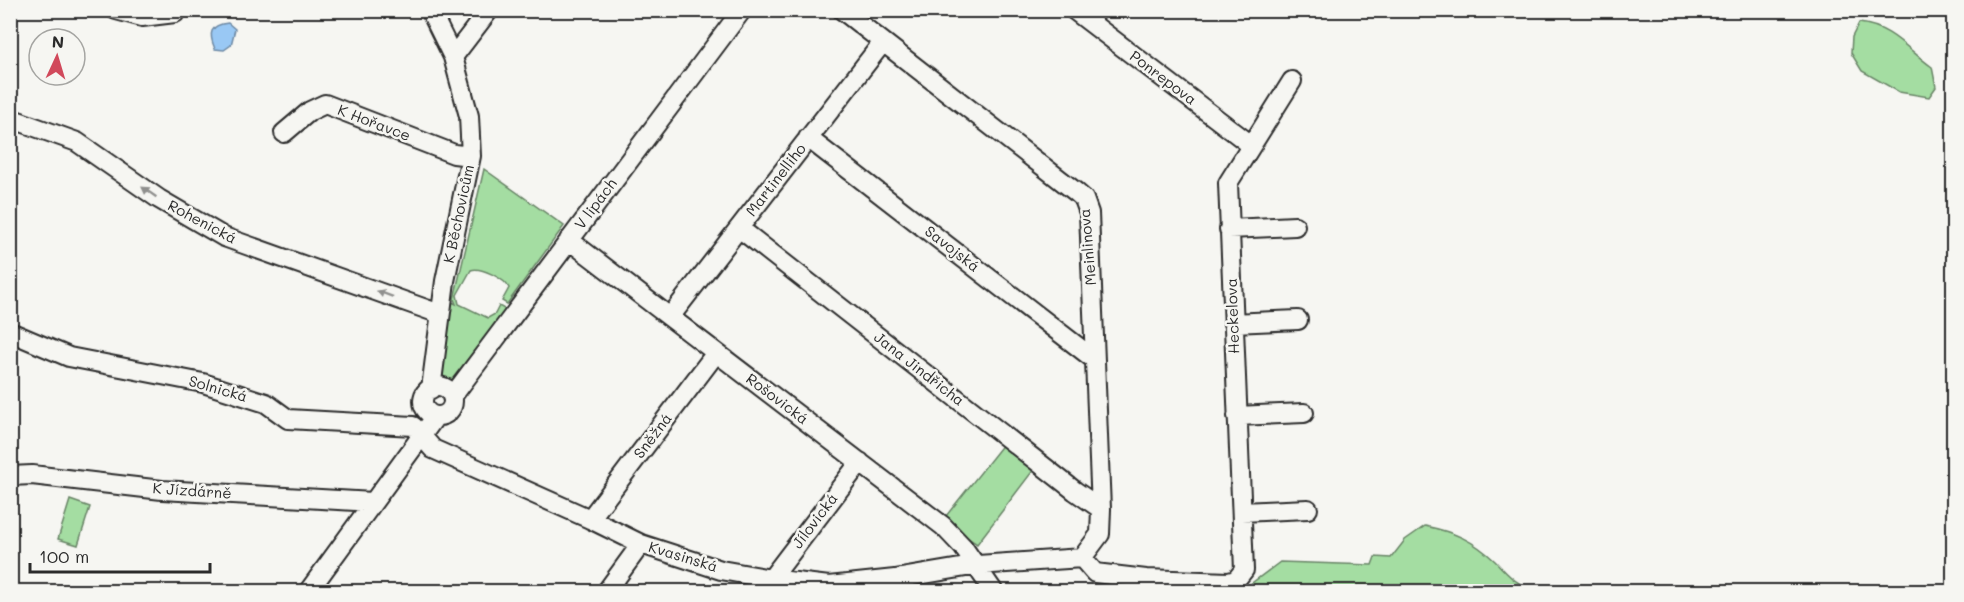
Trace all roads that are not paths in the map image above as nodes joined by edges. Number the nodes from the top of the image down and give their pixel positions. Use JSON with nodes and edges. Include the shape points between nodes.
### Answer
{"nodes":[{"id":1,"x":116,"y":10,"type":"edge"},
{"id":2,"x":177,"y":10,"type":"edge"},
{"id":3,"x":430,"y":10,"type":"edge"},
{"id":4,"x":489,"y":10,"type":"edge"},
{"id":5,"x":742,"y":10,"type":"edge"},
{"id":6,"x":842,"y":10,"type":"edge"},
{"id":7,"x":1074,"y":10,"type":"edge"},
{"id":8,"x":883,"y":42,"type":"junction"},
{"id":9,"x":453,"y":57,"type":"junction"},
{"id":10,"x":1292,"y":81,"type":"dead end"},
{"id":11,"x":10,"y":118,"type":"edge"},
{"id":12,"x":284,"y":133,"type":"dead end"},
{"id":13,"x":808,"y":138,"type":"junction"},
{"id":14,"x":1251,"y":145,"type":"junction"},
{"id":15,"x":471,"y":156,"type":"junction"},
{"id":16,"x":1295,"y":226,"type":"dead end"},
{"id":17,"x":739,"y":228,"type":"junction"},
{"id":18,"x":1229,"y":229,"type":"junction"},
{"id":19,"x":569,"y":240,"type":"junction"},
{"id":20,"x":440,"y":314,"type":"junction"},
{"id":21,"x":670,"y":318,"type":"junction"},
{"id":22,"x":1298,"y":320,"type":"dead end"},
{"id":23,"x":1233,"y":323,"type":"junction"},
{"id":24,"x":10,"y":332,"type":"edge"},
{"id":25,"x":716,"y":353,"type":"junction"},
{"id":26,"x":1095,"y":360,"type":"junction"},
{"id":27,"x":431,"y":389,"type":"junction"},
{"id":28,"x":452,"y":397,"type":"junction"},
{"id":29,"x":1304,"y":413,"type":"dead end"},
{"id":30,"x":1237,"y":416,"type":"junction"},
{"id":31,"x":428,"y":424,"type":"junction"},
{"id":32,"x":860,"y":462,"type":"junction"},
{"id":33,"x":10,"y":476,"type":"edge"},
{"id":34,"x":374,"y":502,"type":"junction"},
{"id":35,"x":1101,"y":509,"type":"junction"},
{"id":36,"x":1308,"y":509,"type":"dead end"},
{"id":37,"x":1242,"y":512,"type":"junction"},
{"id":38,"x":590,"y":519,"type":"junction"},
{"id":39,"x":641,"y":544,"type":"junction"},
{"id":40,"x":1082,"y":558,"type":"junction"},
{"id":41,"x":978,"y":566,"type":"junction"},
{"id":42,"x":771,"y":579,"type":"junction"},
{"id":43,"x":829,"y":589,"type":"edge"},
{"id":44,"x":308,"y":591,"type":"edge"},
{"id":45,"x":606,"y":591,"type":"edge"},
{"id":46,"x":994,"y":591,"type":"edge"}],
"edges":[{"from":1,"to":2,"type":"street","via":[[142,17]]},
{"from":3,"to":9,"type":"street","name":"K Běchovicům"},
{"from":4,"to":9,"type":"street"},
{"from":5,"to":19,"type":"street","name":"V lipách"},
{"from":6,"to":8,"type":"street","name":"Meinlinova"},
{"from":7,"to":14,"type":"street","name":"Ponrepova"},
{"from":8,"to":13,"type":"street","name":"Martinelliho"},
{"from":8,"to":26,"type":"street","name":"Meinlinova","via":[[1084,199],[1089,213]]},
{"from":9,"to":15,"type":"street","name":"K Běchovicům","via":[[469,116]]},
{"from":10,"to":14,"type":"street","name":"Heckelova"},
{"from":20,"to":11,"type":"street","name":"Rohenická","one_way":true,"via":[[224,237],[159,199],[76,142]]},
{"from":12,"to":15,"type":"street","name":"K Hořavce","via":[[325,104],[454,154]]},
{"from":13,"to":17,"type":"street","name":"Martinelliho"},
{"from":13,"to":26,"type":"street","name":"Savojská"},
{"from":14,"to":18,"type":"street","name":"Heckelova","via":[[1228,183]]},
{"from":15,"to":20,"type":"street","name":"K Běchovicům"},
{"from":16,"to":18,"type":"street"},
{"from":17,"to":21,"type":"street","name":"Martinelliho"},
{"from":17,"to":35,"type":"street","name":"Jana Jindřicha"},
{"from":18,"to":23,"type":"street","name":"Heckelova"},
{"from":19,"to":21,"type":"street","name":"Rošovická"},
{"from":19,"to":28,"type":"street","name":"V lipách"},
{"from":20,"to":27,"type":"street","name":"K Běchovicům"},
{"from":21,"to":25,"type":"street","name":"Rošovická"},
{"from":22,"to":23,"type":"street"},
{"from":23,"to":30,"type":"street","name":"Heckelova"},
{"from":24,"to":31,"type":"street","name":"Solnická","via":[[69,357],[202,383],[266,403],[288,419]]},
{"from":25,"to":32,"type":"street","name":"Rošovická"},
{"from":25,"to":38,"type":"street","name":"Sněžná"},
{"from":26,"to":35,"type":"street","name":"Meinlinova"},
{"from":27,"to":28,"type":"street","via":[[443,388]]},
{"from":27,"to":31,"type":"street","name":"K Běchovicům","via":[[423,399]]},
{"from":28,"to":31,"type":"street","name":"V lipách","via":[[450,409]]},
{"from":29,"to":30,"type":"street"},
{"from":30,"to":37,"type":"street","name":"Heckelova"},
{"from":31,"to":34,"type":"street"},
{"from":31,"to":38,"type":"street","name":"Kvasinská","via":[[433,449]]},
{"from":32,"to":41,"type":"street","name":"Rošovická","via":[[948,530]]},
{"from":32,"to":42,"type":"street","name":"Jílovická"},
{"from":33,"to":34,"type":"street","name":"K Jízdárně","via":[[32,475],[162,490]]},
{"from":34,"to":44,"type":"street"},
{"from":35,"to":40,"type":"street","name":"Meinlinova","via":[[1100,534]]},
{"from":36,"to":37,"type":"street"},
{"from":37,"to":40,"type":"street","name":"Heckelova","via":[[1244,570],[1236,580],[1146,579],[1095,573]]},
{"from":38,"to":39,"type":"street","name":"Kvasinská"},
{"from":39,"to":42,"type":"street","name":"Kvasinská","via":[[721,570]]},
{"from":39,"to":45,"type":"street"},
{"from":40,"to":41,"type":"street","name":"Kvasinská"},
{"from":41,"to":43,"type":"street","name":"Kvasinská"},
{"from":41,"to":46,"type":"street","name":"Rošovická"},
{"from":42,"to":43,"type":"street","name":"Kvasinská"}]}
